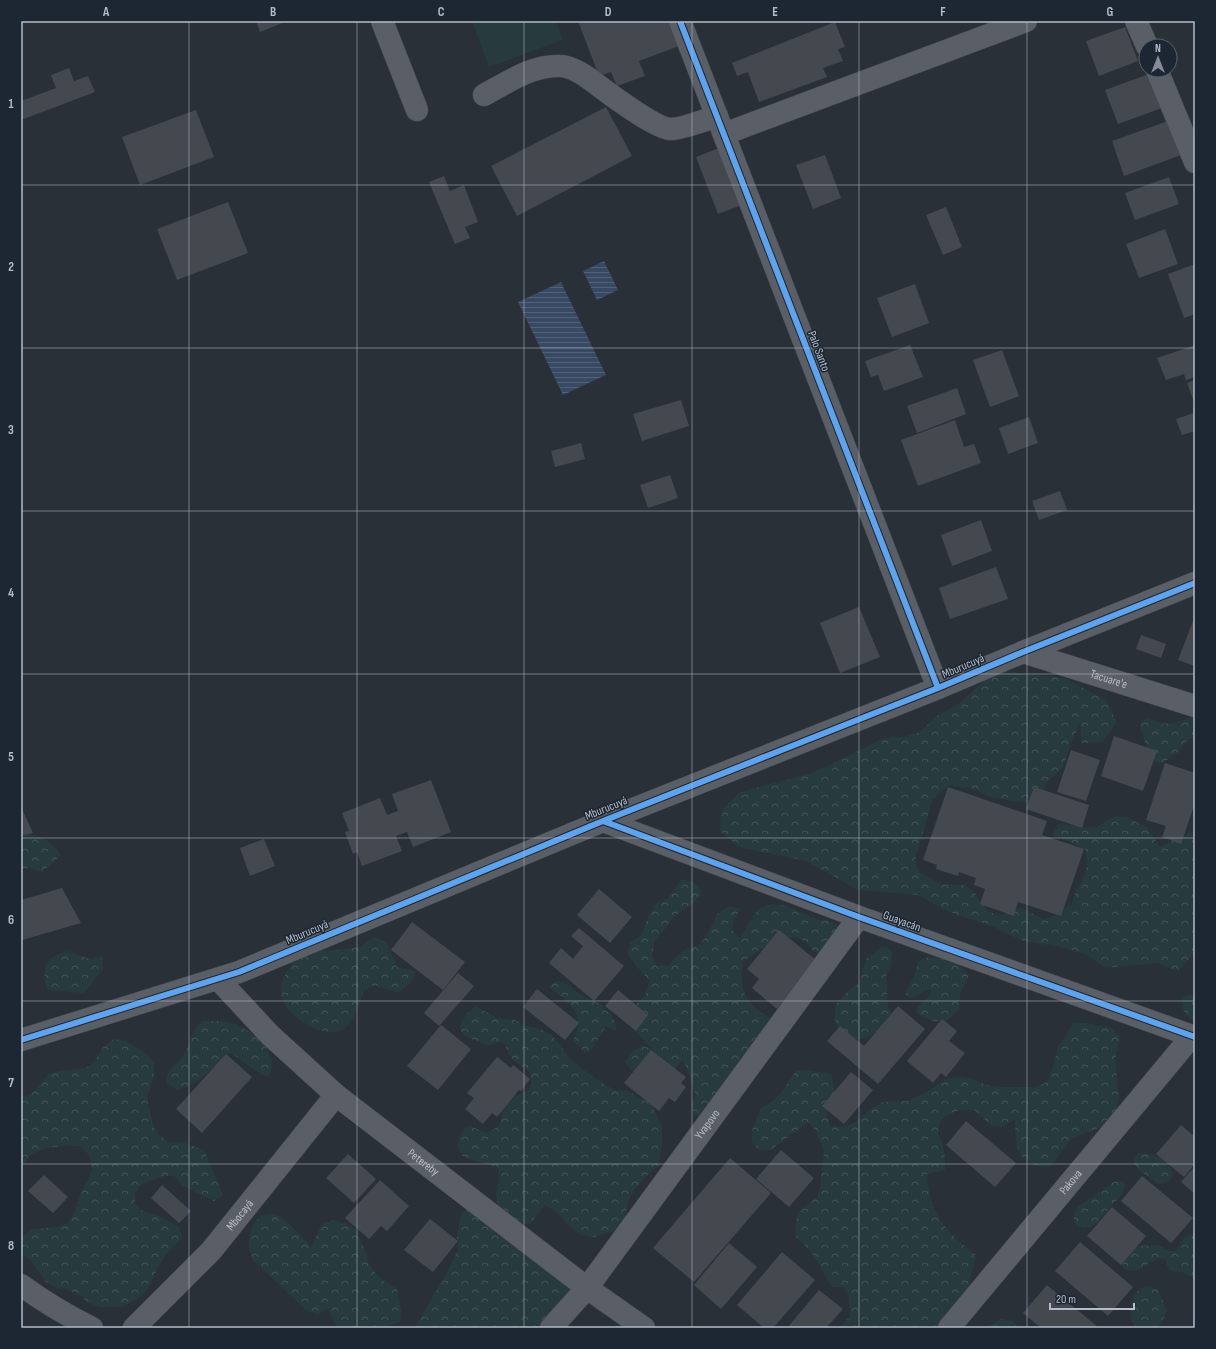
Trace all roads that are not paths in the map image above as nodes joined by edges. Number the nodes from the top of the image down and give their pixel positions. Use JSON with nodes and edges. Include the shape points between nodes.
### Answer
{"nodes":[{"id":1,"x":382,"y":21,"type":"edge"},
{"id":2,"x":680,"y":21,"type":"edge"},
{"id":3,"x":1026,"y":21,"type":"edge"},
{"id":4,"x":1136,"y":21,"type":"edge"},
{"id":5,"x":1143,"y":38,"type":"edge"},
{"id":6,"x":1160,"y":78,"type":"edge"},
{"id":7,"x":484,"y":95,"type":"dead end"},
{"id":8,"x":417,"y":110,"type":"dead end"},
{"id":9,"x":720,"y":125,"type":"junction"},
{"id":10,"x":1195,"y":162,"type":"edge"},
{"id":11,"x":1195,"y":583,"type":"edge"},
{"id":12,"x":1023,"y":652,"type":"junction"},
{"id":13,"x":938,"y":688,"type":"junction"},
{"id":14,"x":1195,"y":706,"type":"edge"},
{"id":15,"x":603,"y":821,"type":"junction"},
{"id":16,"x":858,"y":917,"type":"junction"},
{"id":17,"x":218,"y":979,"type":"junction"},
{"id":18,"x":1193,"y":1036,"type":"edge"},
{"id":19,"x":21,"y":1040,"type":"edge"},
{"id":20,"x":336,"y":1095,"type":"junction"},
{"id":21,"x":21,"y":1285,"type":"edge"},
{"id":22,"x":587,"y":1288,"type":"junction"},
{"id":23,"x":92,"y":1328,"type":"edge"},
{"id":24,"x":134,"y":1328,"type":"edge"},
{"id":25,"x":552,"y":1328,"type":"edge"},
{"id":26,"x":644,"y":1328,"type":"edge"},
{"id":27,"x":949,"y":1328,"type":"edge"}],
"edges":[{"from":1,"to":8,"type":"street"},
{"from":2,"to":9,"type":"street","name":"Palo Santo"},
{"from":3,"to":9,"type":"street"},
{"from":4,"to":5,"type":"street"},
{"from":6,"to":10,"type":"street"},
{"from":7,"to":9,"type":"street","via":[[531,70],[561,66],[584,74],[656,124],[670,128],[698,123]]},
{"from":9,"to":13,"type":"street","name":"Palo Santo"},
{"from":11,"to":12,"type":"street","name":"Mburucuyá"},
{"from":12,"to":13,"type":"street","name":"Mburucuyá"},
{"from":12,"to":14,"type":"street","name":"Tacuare'e"},
{"from":13,"to":15,"type":"street","name":"Mburucuyá"},
{"from":15,"to":16,"type":"street","name":"Guayacán"},
{"from":15,"to":17,"type":"street","name":"Mburucuyá"},
{"from":16,"to":18,"type":"street","name":"Guayacán"},
{"from":16,"to":22,"type":"street","name":"Yvapovo"},
{"from":17,"to":19,"type":"street","name":"Mburucuyá"},
{"from":17,"to":20,"type":"street","name":"Petereby","via":[[270,1035]]},
{"from":18,"to":27,"type":"street","name":"Pakova"},
{"from":20,"to":22,"type":"street","name":"Petereby"},
{"from":20,"to":24,"type":"street","name":"Mbocayá","via":[[211,1251]]},
{"from":21,"to":23,"type":"street","via":[[63,1314]]},
{"from":22,"to":25,"type":"street","name":"Yvapovo"},
{"from":22,"to":26,"type":"street","name":"Petereby"}]}
